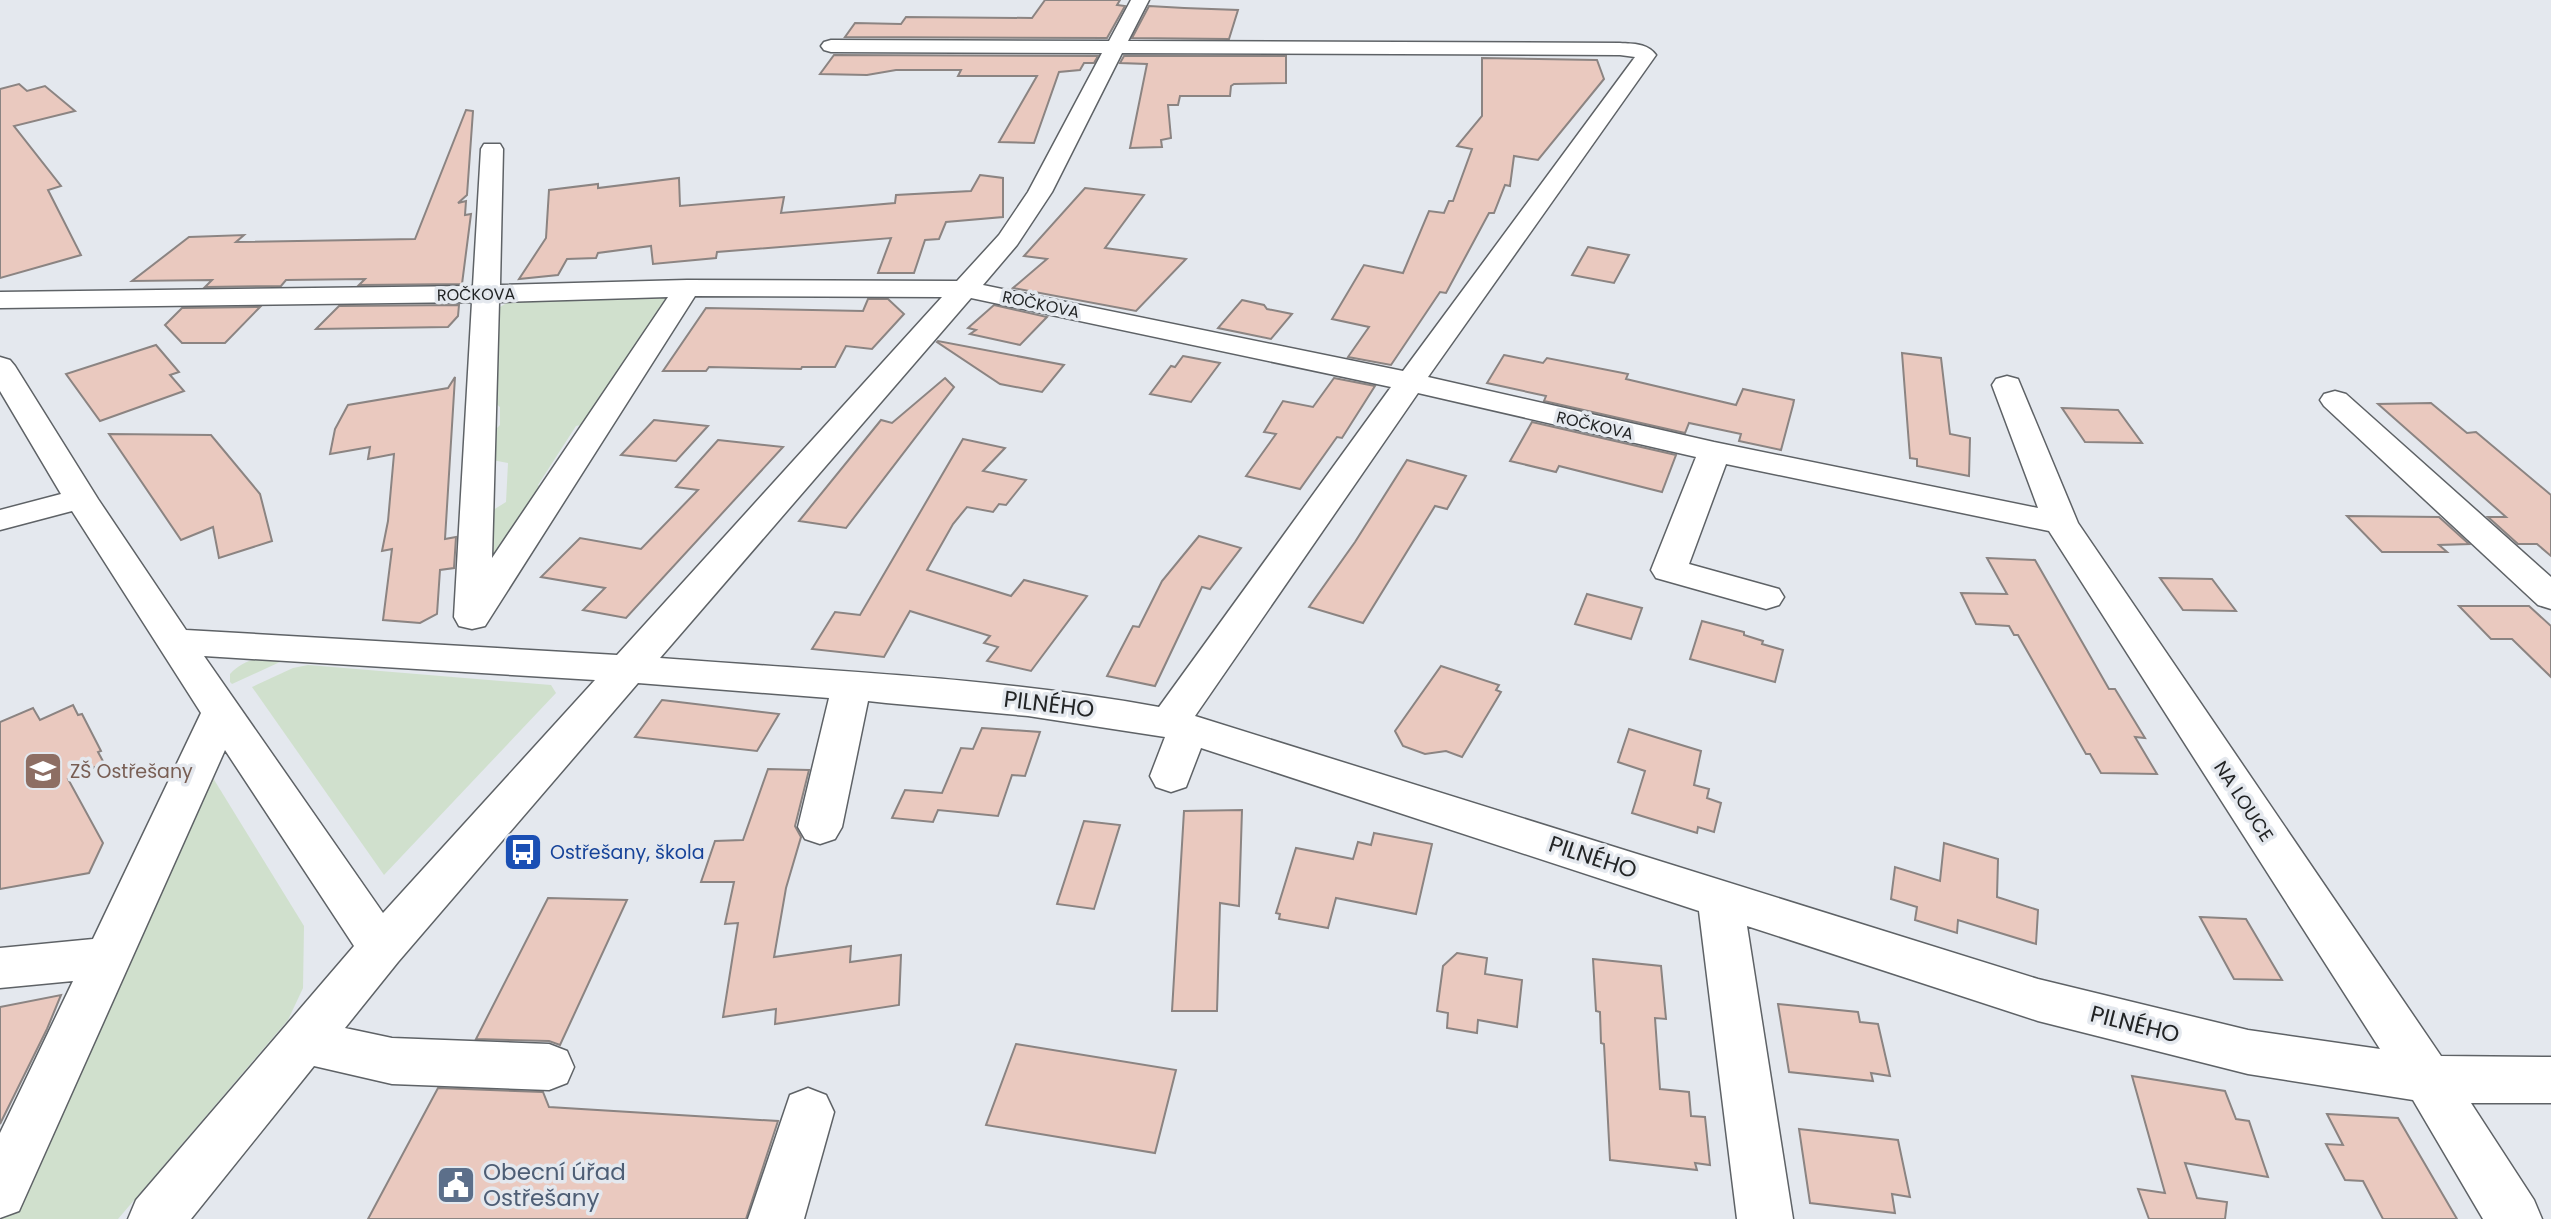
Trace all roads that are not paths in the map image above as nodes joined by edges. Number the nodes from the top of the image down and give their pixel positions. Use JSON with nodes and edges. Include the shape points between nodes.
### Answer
{"nodes":[{"id":1,"x":1140,"y":0,"type":"edge"},
{"id":2,"x":831,"y":46,"type":"dead end"},
{"id":3,"x":1114,"y":47,"type":"junction"},
{"id":4,"x":492,"y":149,"type":"dead end"},
{"id":5,"x":687,"y":288,"type":"junction"},
{"id":6,"x":965,"y":289,"type":"junction"},
{"id":7,"x":487,"y":294,"type":"junction"},
{"id":8,"x":0,"y":300,"type":"edge"},
{"id":9,"x":0,"y":366,"type":"edge"},
{"id":10,"x":1410,"y":382,"type":"junction"},
{"id":11,"x":2007,"y":385,"type":"dead end"},
{"id":12,"x":9,"y":398,"type":"edge"},
{"id":13,"x":2335,"y":400,"type":"dead end"},
{"id":14,"x":1714,"y":452,"type":"junction"},
{"id":15,"x":80,"y":499,"type":"junction"},
{"id":16,"x":0,"y":520,"type":"edge"},
{"id":17,"x":2061,"y":523,"type":"junction"},
{"id":18,"x":1766,"y":597,"type":"dead end"},
{"id":19,"x":2551,"y":597,"type":"edge"},
{"id":20,"x":472,"y":617,"type":"junction"},
{"id":21,"x":174,"y":642,"type":"junction"},
{"id":22,"x":449,"y":655,"type":"junction"},
{"id":23,"x":629,"y":668,"type":"junction"},
{"id":24,"x":851,"y":687,"type":"junction"},
{"id":25,"x":221,"y":713,"type":"junction"},
{"id":26,"x":1179,"y":726,"type":"junction"},
{"id":27,"x":1171,"y":776,"type":"dead end"},
{"id":28,"x":820,"y":827,"type":"dead end"},
{"id":29,"x":1720,"y":898,"type":"junction"},
{"id":30,"x":381,"y":948,"type":"junction"},
{"id":31,"x":108,"y":957,"type":"junction"},
{"id":32,"x":0,"y":968,"type":"edge"},
{"id":33,"x":304,"y":1041,"type":"junction"},
{"id":34,"x":550,"y":1067,"type":"dead end"},
{"id":35,"x":2428,"y":1079,"type":"junction"},
{"id":36,"x":2551,"y":1080,"type":"edge"},
{"id":37,"x":808,"y":1112,"type":"dead end"},
{"id":38,"x":0,"y":1192,"type":"edge"},
{"id":39,"x":156,"y":1219,"type":"edge"},
{"id":40,"x":776,"y":1219,"type":"edge"},
{"id":41,"x":1765,"y":1219,"type":"edge"},
{"id":42,"x":2514,"y":1219,"type":"edge"}],
"edges":[{"from":1,"to":3,"type":"street"},
{"from":2,"to":3,"type":"street"},
{"from":3,"to":6,"type":"street","via":[[1027,214]]},
{"from":3,"to":10,"type":"street","via":[[1620,49],[1646,55]]},
{"from":4,"to":7,"type":"street"},
{"from":5,"to":6,"type":"street","name":"ROČKOVA"},
{"from":5,"to":7,"type":"street","name":"ROČKOVA"},
{"from":5,"to":20,"type":"street"},
{"from":6,"to":10,"type":"street","name":"ROČKOVA"},
{"from":6,"to":23,"type":"street"},
{"from":7,"to":8,"type":"street","name":"ROČKOVA"},
{"from":7,"to":20,"type":"street"},
{"from":9,"to":12,"type":"street"},
{"from":10,"to":14,"type":"street","name":"ROČKOVA"},
{"from":10,"to":26,"type":"street"},
{"from":11,"to":17,"type":"street","name":"NA LOUCE"},
{"from":12,"to":15,"type":"street"},
{"from":13,"to":19,"type":"street"},
{"from":14,"to":17,"type":"street","name":"ROČKOVA"},
{"from":14,"to":18,"type":"street","via":[[1669,570]]},
{"from":15,"to":16,"type":"street"},
{"from":15,"to":21,"type":"street"},
{"from":17,"to":35,"type":"street","name":"NA LOUCE"},
{"from":20,"to":22,"type":"street"},
{"from":21,"to":22,"type":"street","name":"PILNÉHO"},
{"from":21,"to":25,"type":"street"},
{"from":22,"to":23,"type":"street","name":"PILNÉHO"},
{"from":23,"to":24,"type":"street","name":"PILNÉHO"},
{"from":23,"to":30,"type":"street"},
{"from":24,"to":26,"type":"street","name":"PILNÉHO","via":[[1041,702]]},
{"from":24,"to":28,"type":"street"},
{"from":25,"to":30,"type":"street"},
{"from":25,"to":31,"type":"street"},
{"from":26,"to":27,"type":"street"},
{"from":26,"to":29,"type":"street","name":"PILNÉHO"},
{"from":29,"to":35,"type":"street","name":"PILNÉHO","via":[[2038,1000],[2248,1052]]},
{"from":29,"to":41,"type":"street"},
{"from":30,"to":33,"type":"street"},
{"from":31,"to":32,"type":"street"},
{"from":31,"to":38,"type":"street"},
{"from":33,"to":34,"type":"street","via":[[392,1061]]},
{"from":33,"to":39,"type":"street"},
{"from":35,"to":36,"type":"street","name":"PILNÉHO"},
{"from":35,"to":42,"type":"street","name":"NA LOUCE"},
{"from":37,"to":40,"type":"street"}]}
